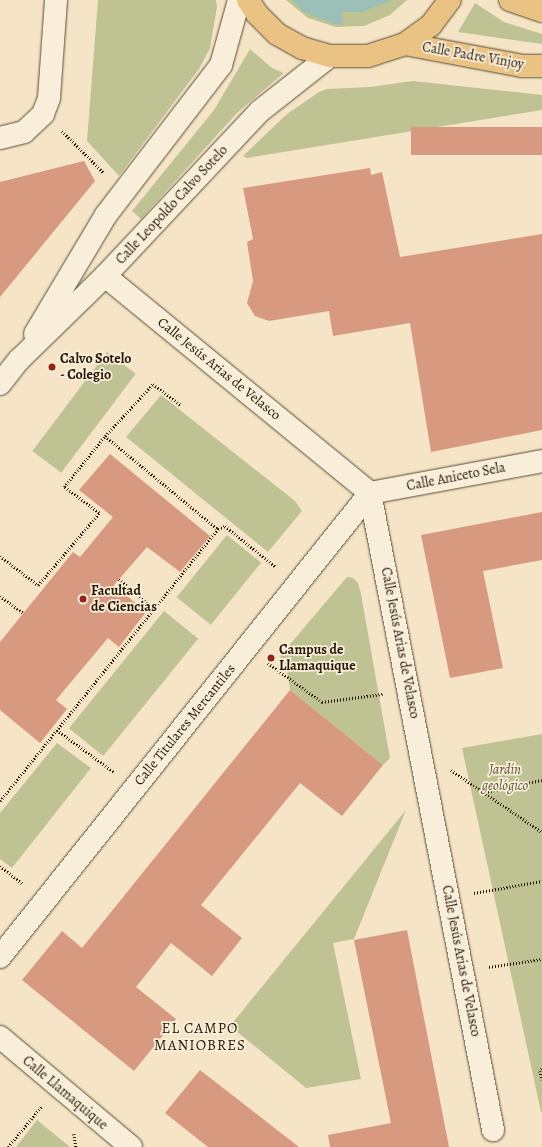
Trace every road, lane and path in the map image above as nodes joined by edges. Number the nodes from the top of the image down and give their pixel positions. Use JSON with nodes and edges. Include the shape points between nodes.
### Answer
{"nodes":[{"id":1,"x":56,"y":0,"type":"edge"},
{"id":2,"x":239,"y":0,"type":"edge"},
{"id":3,"x":248,"y":0,"type":"edge"},
{"id":4,"x":450,"y":0,"type":"edge"},
{"id":5,"x":510,"y":0,"type":"edge"},
{"id":6,"x":542,"y":10,"type":"edge"},
{"id":7,"x":405,"y":44,"type":"junction"},
{"id":8,"x":330,"y":56,"type":"junction"},
{"id":9,"x":542,"y":66,"type":"edge"},
{"id":10,"x":42,"y":114,"type":"junction"},
{"id":11,"x":0,"y":138,"type":"edge"},
{"id":12,"x":107,"y":177,"type":"dead end"},
{"id":13,"x":105,"y":276,"type":"junction"},
{"id":14,"x":19,"y":360,"type":"junction"},
{"id":15,"x":0,"y":384,"type":"edge"},
{"id":16,"x":181,"y":405,"type":"dead end"},
{"id":17,"x":105,"y":436,"type":"junction"},
{"id":18,"x":542,"y":461,"type":"edge"},
{"id":19,"x":370,"y":494,"type":"junction"},
{"id":20,"x":218,"y":529,"type":"junction"},
{"id":21,"x":0,"y":556,"type":"edge"},
{"id":22,"x":269,"y":562,"type":"dead end"},
{"id":23,"x":119,"y":580,"type":"dead end"},
{"id":24,"x":0,"y":596,"type":"edge"},
{"id":25,"x":154,"y":609,"type":"junction"},
{"id":26,"x":23,"y":614,"type":"dead end"},
{"id":27,"x":247,"y":648,"type":"junction"},
{"id":28,"x":409,"y":690,"type":"junction"},
{"id":29,"x":57,"y":730,"type":"junction"},
{"id":30,"x":420,"y":750,"type":"junction"},
{"id":31,"x":542,"y":780,"type":"edge"},
{"id":32,"x":135,"y":788,"type":"junction"},
{"id":33,"x":485,"y":792,"type":"junction"},
{"id":34,"x":0,"y":801,"type":"edge"},
{"id":35,"x":542,"y":832,"type":"edge"},
{"id":36,"x":542,"y":881,"type":"edge"},
{"id":37,"x":449,"y":898,"type":"junction"},
{"id":38,"x":0,"y":957,"type":"edge"},
{"id":39,"x":542,"y":959,"type":"edge"},
{"id":40,"x":463,"y":972,"type":"junction"},
{"id":41,"x":0,"y":1037,"type":"edge"},
{"id":42,"x":542,"y":1069,"type":"edge"},
{"id":43,"x":542,"y":1080,"type":"edge"},
{"id":44,"x":57,"y":1087,"type":"junction"},
{"id":45,"x":493,"y":1130,"type":"dead end"},
{"id":46,"x":8,"y":1147,"type":"edge"},
{"id":47,"x":132,"y":1147,"type":"edge"}],
"edges":[{"from":1,"to":10,"type":"street","via":[[49,98]]},
{"from":2,"to":14,"type":"street","name":"Calle Leopoldo Calvo Sotelo","via":[[221,65],[106,214]]},
{"from":3,"to":8,"type":"highway","via":[[256,14],[277,34],[302,48]]},
{"from":4,"to":7,"type":"highway","via":[[431,24]]},
{"from":5,"to":6,"type":"highway"},
{"from":7,"to":8,"type":"highway","via":[[368,56]]},
{"from":7,"to":9,"type":"highway","name":"Calle Padre Vinjoy","via":[[522,66]]},
{"from":8,"to":13,"type":"street","name":"Calle Leopoldo Calvo Sotelo","via":[[260,111]]},
{"from":10,"to":11,"type":"street","via":[[24,132]]},
{"from":10,"to":12,"type":"path","via":[[76,143]]},
{"from":13,"to":14,"type":"street","name":"Calle Leopoldo Calvo Sotelo"},
{"from":13,"to":19,"type":"street","name":"Calle Jesús Arias de Velasco"},
{"from":14,"to":15,"type":"street","name":"Calle Leopoldo Calvo Sotelo"},
{"from":16,"to":17,"type":"path","via":[[153,384]]},
{"from":17,"to":20,"type":"path"},
{"from":17,"to":21,"type":"path","via":[[64,487],[99,513],[38,585]]},
{"from":18,"to":19,"type":"street","name":"Calle Aniceto Sela"},
{"from":19,"to":27,"type":"street","name":"Calle Titulares Mercantiles"},
{"from":19,"to":28,"type":"street","name":"Calle Jesús Arias de Velasco"},
{"from":20,"to":22,"type":"path","via":[[225,526]]},
{"from":20,"to":25,"type":"path"},
{"from":23,"to":25,"type":"path"},
{"from":24,"to":26,"type":"path"},
{"from":25,"to":29,"type":"path"},
{"from":27,"to":28,"type":"path","via":[[322,702]]},
{"from":27,"to":32,"type":"street","name":"Calle Titulares Mercantiles"},
{"from":28,"to":30,"type":"street","name":"Calle Jesús Arias de Velasco"},
{"from":29,"to":32,"type":"path"},
{"from":29,"to":34,"type":"path"},
{"from":30,"to":33,"type":"path"},
{"from":30,"to":37,"type":"street","name":"Calle Jesús Arias de Velasco"},
{"from":31,"to":33,"type":"path"},
{"from":32,"to":38,"type":"street","name":"Calle Titulares Mercantiles"},
{"from":33,"to":35,"type":"path"},
{"from":36,"to":37,"type":"path"},
{"from":37,"to":40,"type":"street","name":"Calle Jesús Arias de Velasco"},
{"from":39,"to":40,"type":"path"},
{"from":40,"to":45,"type":"street","name":"Calle Jesús Arias de Velasco"},
{"from":41,"to":44,"type":"street","name":"Calle Llamaquique"},
{"from":42,"to":43,"type":"path"},
{"from":44,"to":46,"type":"path"},
{"from":44,"to":47,"type":"street","name":"Calle Llamaquique"}]}
